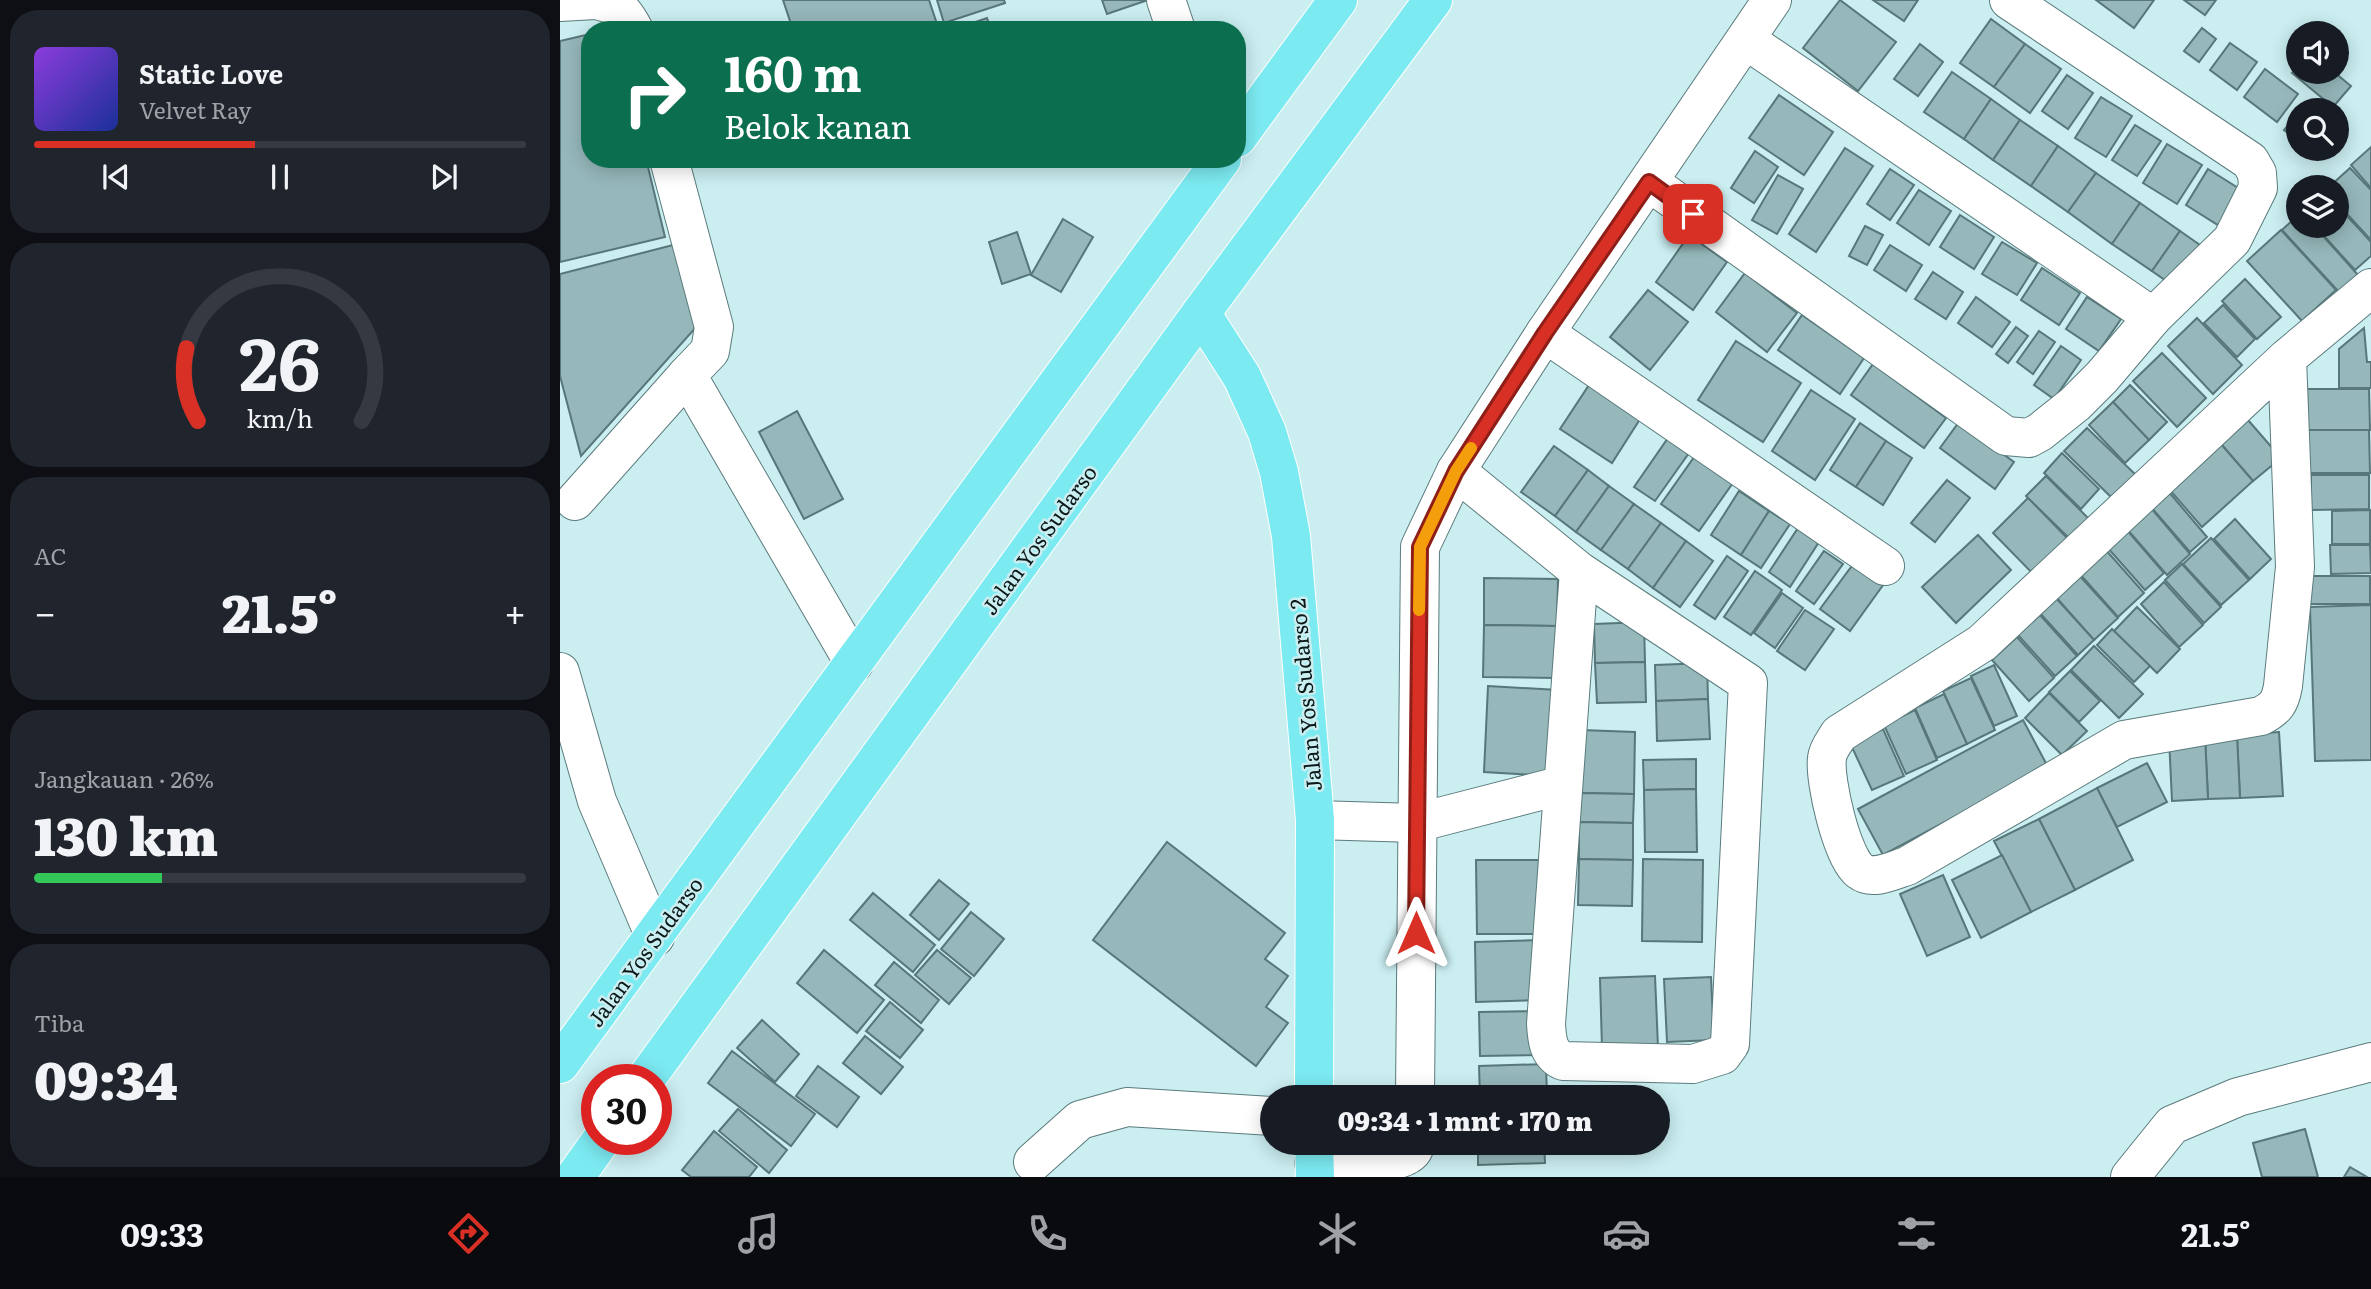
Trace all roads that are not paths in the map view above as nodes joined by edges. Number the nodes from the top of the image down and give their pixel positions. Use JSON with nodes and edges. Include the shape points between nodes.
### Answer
{"nodes":[{"id":1,"x":595,"y":0,"type":"edge"},
{"id":2,"x":1166,"y":0,"type":"edge"},
{"id":3,"x":1338,"y":0,"type":"edge"},
{"id":4,"x":1433,"y":0,"type":"edge"},
{"id":5,"x":1772,"y":0,"type":"edge"},
{"id":6,"x":2009,"y":0,"type":"edge"},
{"id":7,"x":560,"y":2,"type":"edge"},
{"id":8,"x":629,"y":21,"type":"edge"},
{"id":9,"x":1173,"y":21,"type":"edge"},
{"id":10,"x":1746,"y":40,"type":"junction"},
{"id":11,"x":1246,"y":126,"type":"edge"},
{"id":12,"x":671,"y":168,"type":"edge"},
{"id":13,"x":1216,"y":168,"type":"edge"},
{"id":14,"x":1649,"y":182,"type":"junction"},
{"id":15,"x":2371,"y":288,"type":"edge"},
{"id":16,"x":1201,"y":313,"type":"junction"},
{"id":17,"x":2153,"y":317,"type":"junction"},
{"id":18,"x":1545,"y":333,"type":"junction"},
{"id":19,"x":2287,"y":358,"type":"junction"},
{"id":20,"x":687,"y":375,"type":"junction"},
{"id":21,"x":1456,"y":471,"type":"junction"},
{"id":22,"x":576,"y":501,"type":"dead end"},
{"id":23,"x":1885,"y":566,"type":"dead end"},
{"id":24,"x":1579,"y":571,"type":"junction"},
{"id":25,"x":854,"y":663,"type":"junction"},
{"id":26,"x":560,"y":672,"type":"edge"},
{"id":27,"x":1563,"y":785,"type":"junction"},
{"id":28,"x":1315,"y":820,"type":"junction"},
{"id":29,"x":1416,"y":823,"type":"junction"},
{"id":30,"x":655,"y":937,"type":"junction"},
{"id":31,"x":2371,"y":1062,"type":"edge"},
{"id":32,"x":560,"y":1064,"type":"edge"},
{"id":33,"x":657,"y":1064,"type":"edge"},
{"id":34,"x":1314,"y":1085,"type":"edge"},
{"id":35,"x":1415,"y":1085,"type":"edge"},
{"id":36,"x":1260,"y":1115,"type":"edge"},
{"id":37,"x":591,"y":1155,"type":"edge"},
{"id":38,"x":1411,"y":1155,"type":"edge"},
{"id":39,"x":1314,"y":1161,"type":"edge"},
{"id":40,"x":1034,"y":1162,"type":"dead end"},
{"id":41,"x":575,"y":1177,"type":"edge"},
{"id":42,"x":2130,"y":1177,"type":"edge"}],
"edges":[{"from":1,"to":7,"type":"street"},
{"from":1,"to":8,"type":"street","via":[[615,5]]},
{"from":2,"to":9,"type":"street"},
{"from":3,"to":11,"type":"main road","name":"Jalan Yos Sudarso"},
{"from":4,"to":16,"type":"main road","name":"Jalan Yos Sudarso"},
{"from":5,"to":10,"type":"street"},
{"from":6,"to":17,"type":"street","via":[[2250,161],[2257,173],[2258,188],[2232,240]]},
{"from":10,"to":14,"type":"street"},
{"from":10,"to":17,"type":"street"},
{"from":12,"to":20,"type":"street","via":[[714,327],[710,351]]},
{"from":13,"to":25,"type":"main road","name":"Jalan Yos Sudarso"},
{"from":14,"to":17,"type":"street","via":[[2006,436],[2029,438],[2075,404]]},
{"from":14,"to":18,"type":"street"},
{"from":15,"to":19,"type":"street"},
{"from":16,"to":28,"type":"main road","name":"Jalan Yos Sudarso 2","via":[[1242,377],[1279,472],[1291,536]]},
{"from":16,"to":33,"type":"main road","name":"Jalan Yos Sudarso"},
{"from":18,"to":21,"type":"street"},
{"from":18,"to":23,"type":"street"},
{"from":19,"to":19,"type":"street","via":[[2295,567],[2283,686],[2274,709],[2260,716],[2124,740],[1907,866],[1884,874],[1859,871],[1832,805],[1826,773],[1827,754],[1839,734],[1982,643]]},
{"from":20,"to":22,"type":"street"},
{"from":20,"to":25,"type":"street"},
{"from":21,"to":24,"type":"street"},
{"from":21,"to":29,"type":"street","via":[[1420,547]]},
{"from":24,"to":27,"type":"street"},
{"from":24,"to":27,"type":"street","via":[[1748,683],[1730,1044],[1722,1055],[1693,1064],[1584,1063],[1563,1061],[1550,1050],[1546,1024]]},
{"from":25,"to":30,"type":"main road","name":"Jalan Yos Sudarso"},
{"from":26,"to":30,"type":"street","via":[[597,801]]},
{"from":27,"to":29,"type":"street"},
{"from":28,"to":29,"type":"street"},
{"from":28,"to":34,"type":"main road","name":"Jalan Yos Sudarso 2"},
{"from":29,"to":35,"type":"street"},
{"from":30,"to":32,"type":"main road","name":"Jalan Yos Sudarso"},
{"from":31,"to":42,"type":"street","via":[[2238,1097],[2172,1125]]},
{"from":36,"to":40,"type":"street","via":[[1127,1107],[1080,1120]]},
{"from":37,"to":41,"type":"main road"},
{"from":38,"to":39,"type":"street","via":[[1391,1162]]}]}
